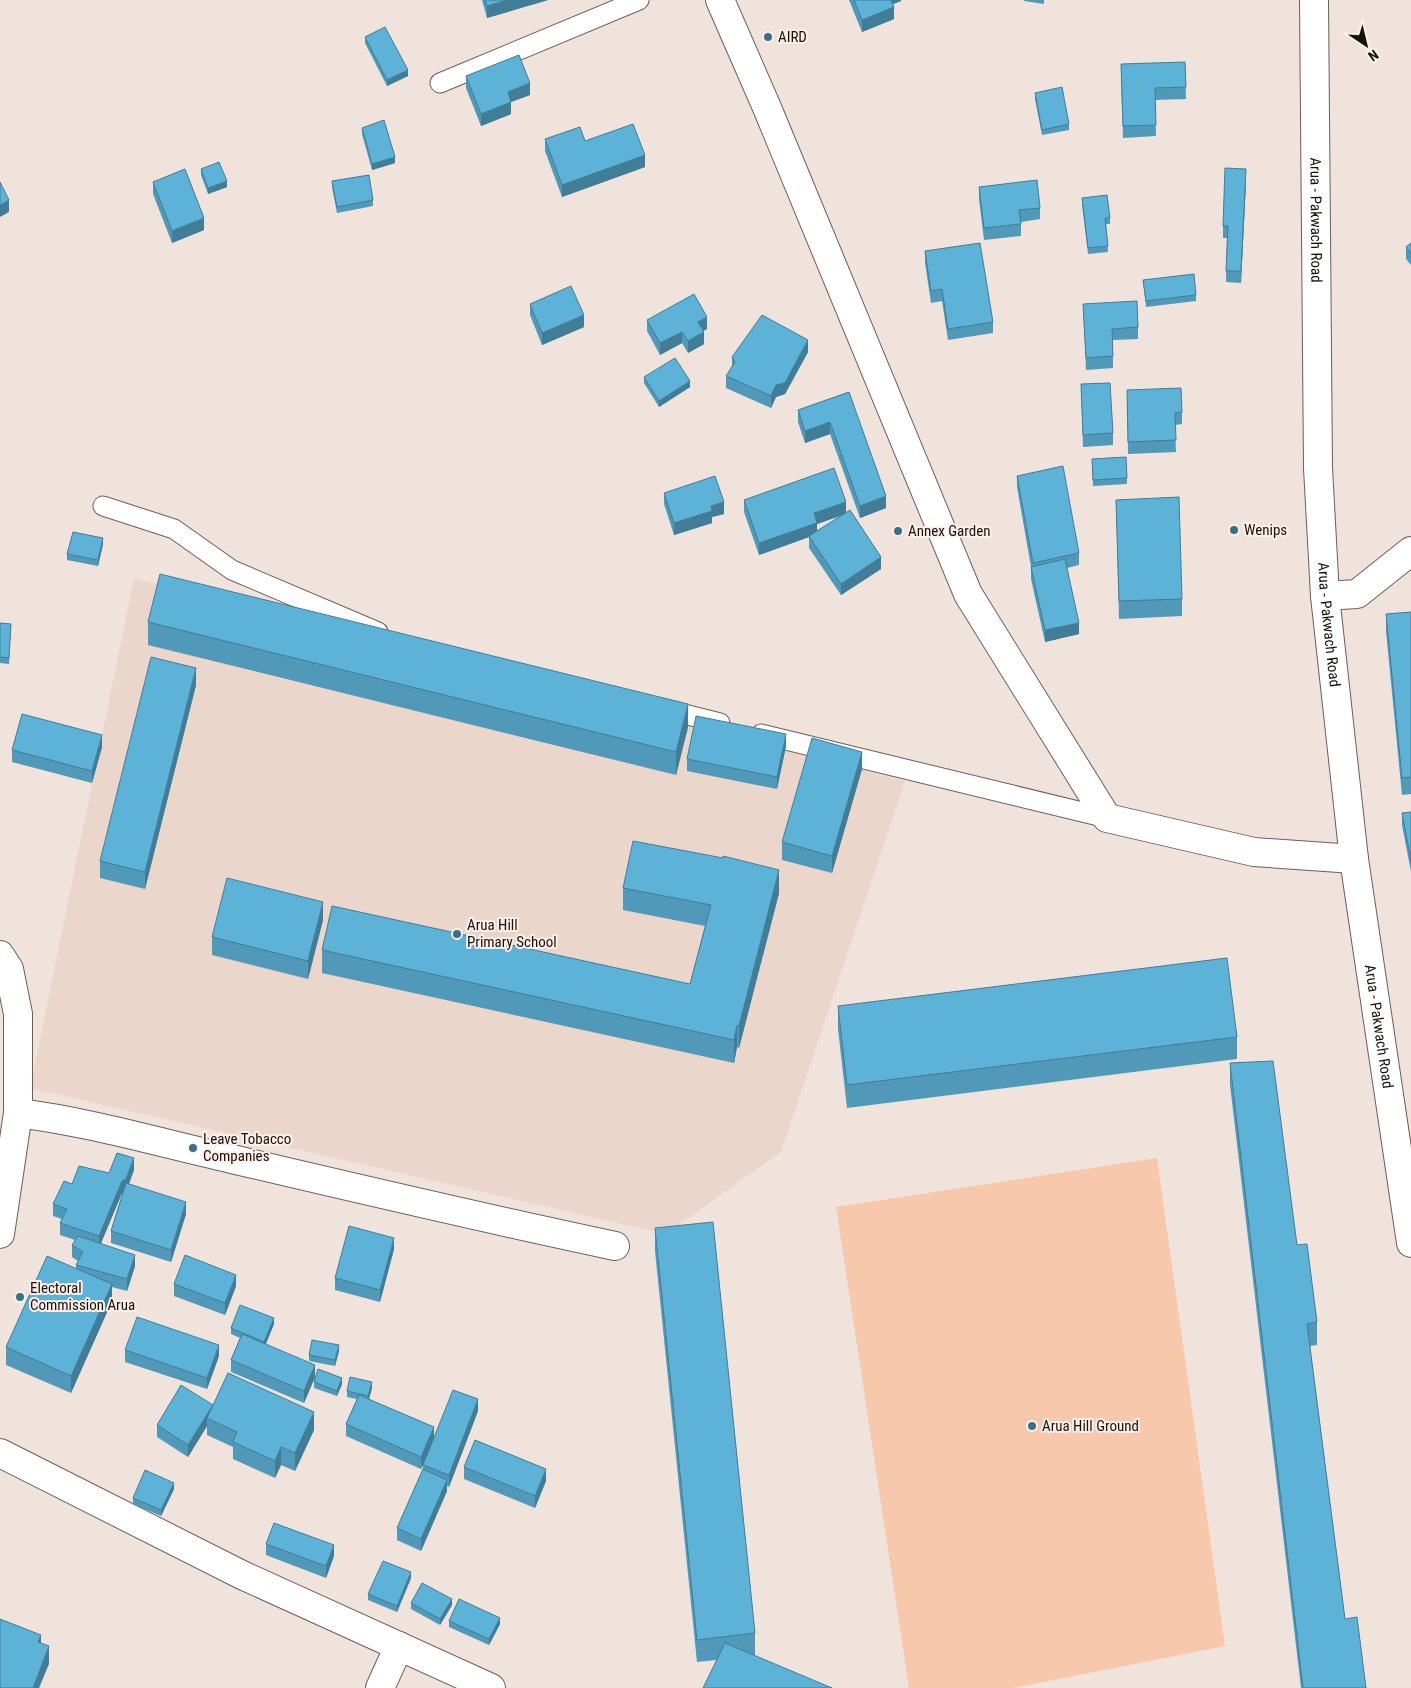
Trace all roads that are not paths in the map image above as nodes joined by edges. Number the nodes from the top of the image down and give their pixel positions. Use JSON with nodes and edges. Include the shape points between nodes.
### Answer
{"nodes":[{"id":1,"x":639,"y":0,"type":"edge"},
{"id":2,"x":720,"y":0,"type":"edge"},
{"id":3,"x":1314,"y":0,"type":"edge"},
{"id":4,"x":440,"y":83,"type":"dead end"},
{"id":5,"x":103,"y":506,"type":"dead end"},
{"id":6,"x":1411,"y":551,"type":"edge"},
{"id":7,"x":1325,"y":596,"type":"junction"},
{"id":8,"x":392,"y":638,"type":"edge"},
{"id":9,"x":650,"y":706,"type":"edge"},
{"id":10,"x":1107,"y":818,"type":"junction"},
{"id":11,"x":1354,"y":859,"type":"junction"},
{"id":12,"x":0,"y":955,"type":"edge"},
{"id":13,"x":18,"y":1113,"type":"junction"},
{"id":14,"x":1410,"y":1233,"type":"edge"},
{"id":15,"x":0,"y":1234,"type":"edge"},
{"id":16,"x":615,"y":1246,"type":"dead end"},
{"id":17,"x":0,"y":1453,"type":"edge"},
{"id":18,"x":399,"y":1646,"type":"junction"},
{"id":19,"x":380,"y":1688,"type":"edge"},
{"id":20,"x":491,"y":1688,"type":"edge"}],
"edges":[{"from":1,"to":4,"type":"lane"},
{"from":2,"to":10,"type":"street","via":[[968,594]]},
{"from":3,"to":7,"type":"street","name":"Arua - Pakwach Road","via":[[1318,468]]},
{"from":5,"to":8,"type":"lane","via":[[174,530],[232,570]]},
{"from":6,"to":7,"type":"street","via":[[1357,594]]},
{"from":7,"to":11,"type":"street","name":"Arua - Pakwach Road"},
{"from":9,"to":10,"type":"lane"},
{"from":10,"to":11,"type":"street","via":[[1254,852]]},
{"from":11,"to":14,"type":"street","name":"Arua - Pakwach Road"},
{"from":12,"to":13,"type":"street","via":[[9,969],[18,1014]]},
{"from":13,"to":15,"type":"street"},
{"from":13,"to":16,"type":"street","via":[[135,1136]]},
{"from":17,"to":18,"type":"street","via":[[242,1575]]},
{"from":18,"to":19,"type":"street"},
{"from":18,"to":20,"type":"street"}]}
